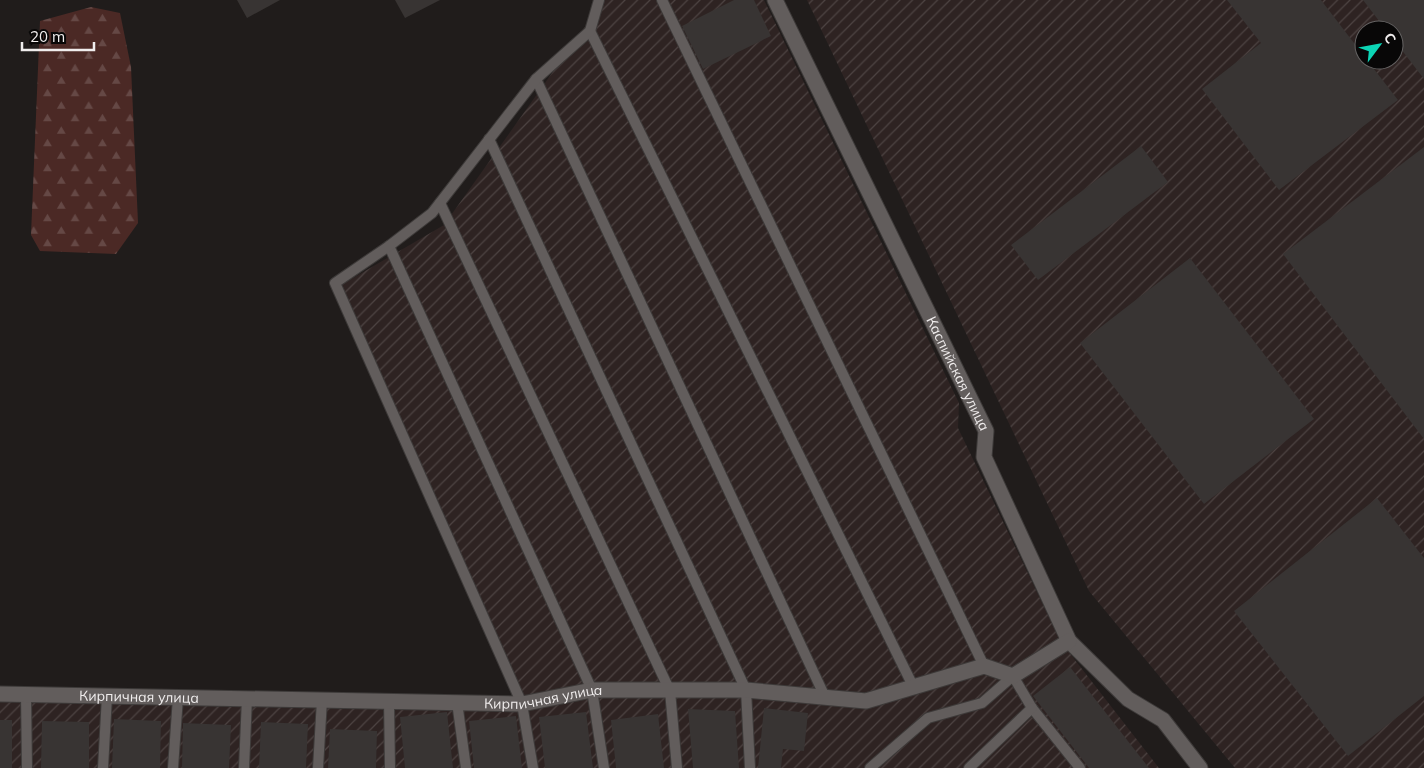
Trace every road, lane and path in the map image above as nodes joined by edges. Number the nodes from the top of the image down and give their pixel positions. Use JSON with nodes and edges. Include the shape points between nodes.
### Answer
{"nodes":[{"id":1,"x":599,"y":0,"type":"edge"},
{"id":2,"x":662,"y":0,"type":"edge"},
{"id":3,"x":775,"y":0,"type":"edge"},
{"id":4,"x":590,"y":31,"type":"junction"},
{"id":5,"x":536,"y":79,"type":"junction"},
{"id":6,"x":489,"y":140,"type":"junction"},
{"id":7,"x":440,"y":203,"type":"junction"},
{"id":8,"x":389,"y":246,"type":"junction"},
{"id":9,"x":1069,"y":641,"type":"junction"},
{"id":10,"x":984,"y":666,"type":"junction"},
{"id":11,"x":1013,"y":676,"type":"junction"},
{"id":12,"x":914,"y":688,"type":"junction"},
{"id":13,"x":592,"y":690,"type":"junction"},
{"id":14,"x":746,"y":690,"type":"junction"},
{"id":15,"x":670,"y":692,"type":"junction"},
{"id":16,"x":0,"y":694,"type":"edge"},
{"id":17,"x":26,"y":694,"type":"junction"},
{"id":18,"x":107,"y":696,"type":"junction"},
{"id":19,"x":178,"y":697,"type":"junction"},
{"id":20,"x":247,"y":698,"type":"junction"},
{"id":21,"x":826,"y":699,"type":"junction"},
{"id":22,"x":322,"y":700,"type":"junction"},
{"id":23,"x":389,"y":701,"type":"junction"},
{"id":24,"x":457,"y":702,"type":"junction"},
{"id":25,"x":522,"y":704,"type":"junction"},
{"id":26,"x":1032,"y":708,"type":"junction"},
{"id":27,"x":26,"y":768,"type":"edge"},
{"id":28,"x":103,"y":768,"type":"edge"},
{"id":29,"x":174,"y":768,"type":"edge"},
{"id":30,"x":244,"y":768,"type":"edge"},
{"id":31,"x":318,"y":768,"type":"edge"},
{"id":32,"x":390,"y":768,"type":"edge"},
{"id":33,"x":466,"y":768,"type":"edge"},
{"id":34,"x":533,"y":768,"type":"edge"},
{"id":35,"x":604,"y":768,"type":"edge"},
{"id":36,"x":677,"y":768,"type":"edge"},
{"id":37,"x":750,"y":768,"type":"edge"},
{"id":38,"x":870,"y":768,"type":"edge"},
{"id":39,"x":969,"y":768,"type":"edge"},
{"id":40,"x":1080,"y":768,"type":"edge"},
{"id":41,"x":1200,"y":768,"type":"edge"}],
"edges":[{"from":1,"to":4,"type":"lane"},
{"from":2,"to":10,"type":"lane"},
{"from":3,"to":9,"type":"street","name":"Каспийская улица","via":[[986,431],[984,457]]},
{"from":4,"to":5,"type":"lane"},
{"from":4,"to":12,"type":"lane"},
{"from":5,"to":6,"type":"lane"},
{"from":5,"to":21,"type":"lane"},
{"from":6,"to":7,"type":"lane"},
{"from":6,"to":14,"type":"lane"},
{"from":7,"to":8,"type":"lane","via":[[432,214]]},
{"from":7,"to":15,"type":"lane"},
{"from":8,"to":13,"type":"lane"},
{"from":8,"to":25,"type":"lane","via":[[335,283]]},
{"from":9,"to":11,"type":"street"},
{"from":9,"to":41,"type":"street","name":"Каспийская улица","via":[[1128,699],[1163,720]]},
{"from":10,"to":11,"type":"street"},
{"from":10,"to":12,"type":"street","name":"Кирпичная улица"},
{"from":11,"to":26,"type":"lane"},
{"from":11,"to":38,"type":"lane","via":[[982,703],[928,718]]},
{"from":12,"to":21,"type":"street","name":"Кирпичная улица","via":[[866,701]]},
{"from":13,"to":15,"type":"street","name":"Кирпичная улица"},
{"from":13,"to":25,"type":"street","name":"Кирпичная улица"},
{"from":13,"to":35,"type":"lane"},
{"from":14,"to":15,"type":"street","name":"Кирпичная улица"},
{"from":14,"to":21,"type":"street","name":"Кирпичная улица"},
{"from":14,"to":37,"type":"lane"},
{"from":15,"to":36,"type":"lane"},
{"from":16,"to":17,"type":"street","name":"Кирпичная улица"},
{"from":17,"to":18,"type":"street","name":"Кирпичная улица"},
{"from":17,"to":27,"type":"lane"},
{"from":18,"to":19,"type":"street","name":"Кирпичная улица"},
{"from":18,"to":28,"type":"lane"},
{"from":19,"to":20,"type":"street","name":"Кирпичная улица"},
{"from":19,"to":29,"type":"lane"},
{"from":20,"to":22,"type":"street","name":"Кирпичная улица"},
{"from":20,"to":30,"type":"lane"},
{"from":22,"to":23,"type":"street","name":"Кирпичная улица"},
{"from":22,"to":31,"type":"lane"},
{"from":23,"to":24,"type":"street","name":"Кирпичная улица"},
{"from":23,"to":32,"type":"lane"},
{"from":24,"to":25,"type":"street","name":"Кирпичная улица"},
{"from":24,"to":33,"type":"lane"},
{"from":25,"to":34,"type":"lane"},
{"from":26,"to":39,"type":"lane"},
{"from":26,"to":40,"type":"lane"}]}
